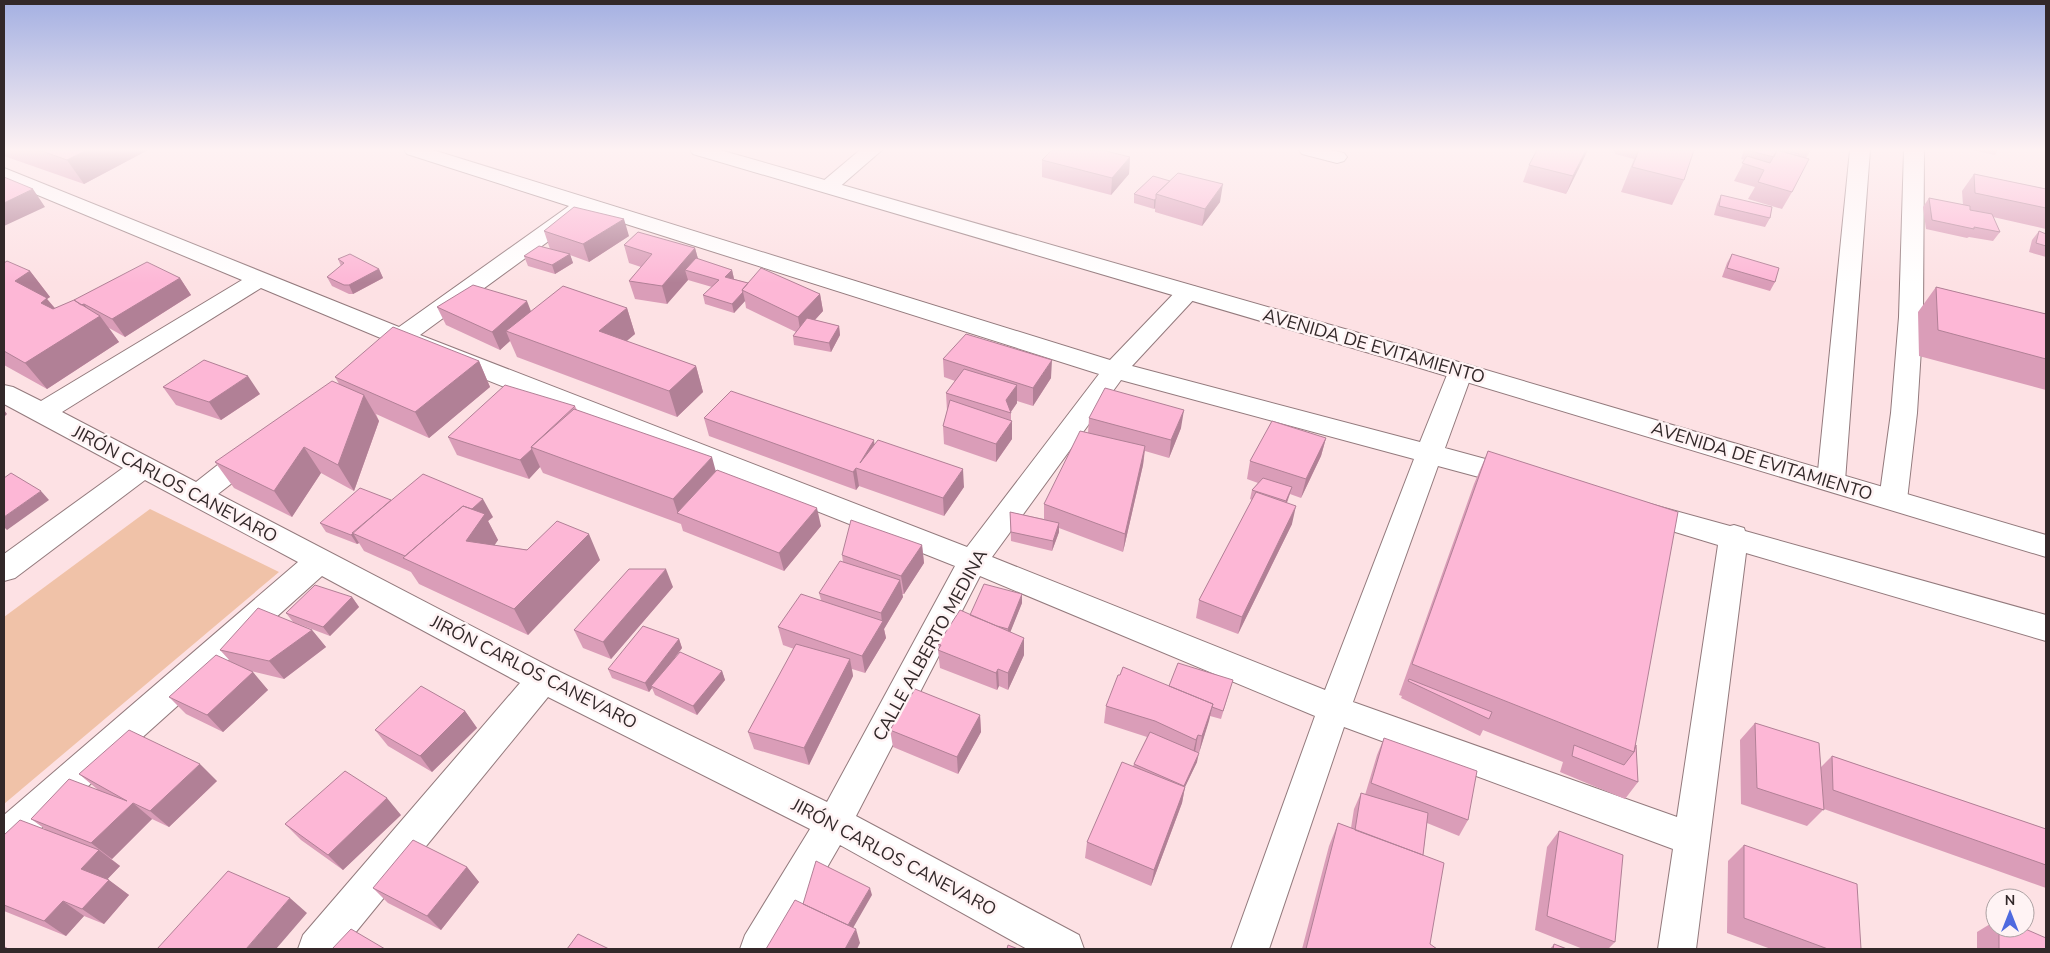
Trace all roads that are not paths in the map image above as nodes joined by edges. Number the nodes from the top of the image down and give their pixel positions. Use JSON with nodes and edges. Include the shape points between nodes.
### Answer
{"nodes":[{"id":1,"x":54,"y":194,"type":"edge"},
{"id":2,"x":554,"y":194,"type":"edge"},
{"id":3,"x":858,"y":194,"type":"edge"},
{"id":4,"x":1856,"y":194,"type":"edge"},
{"id":5,"x":1913,"y":194,"type":"edge"},
{"id":6,"x":584,"y":204,"type":"junction"},
{"id":7,"x":259,"y":279,"type":"junction"},
{"id":8,"x":1188,"y":292,"type":"junction"},
{"id":9,"x":401,"y":337,"type":"junction"},
{"id":10,"x":369,"y":361,"type":"edge"},
{"id":11,"x":1115,"y":370,"type":"junction"},
{"id":12,"x":1460,"y":372,"type":"junction"},
{"id":13,"x":4,"y":393,"type":"edge"},
{"id":14,"x":43,"y":412,"type":"junction"},
{"id":15,"x":267,"y":441,"type":"edge"},
{"id":16,"x":1431,"y":454,"type":"junction"},
{"id":17,"x":143,"y":468,"type":"junction"},
{"id":18,"x":1831,"y":481,"type":"junction"},
{"id":19,"x":1535,"y":482,"type":"edge"},
{"id":20,"x":197,"y":496,"type":"junction"},
{"id":21,"x":1893,"y":500,"type":"junction"},
{"id":22,"x":1620,"y":505,"type":"edge"},
{"id":23,"x":1734,"y":536,"type":"junction"},
{"id":24,"x":2046,"y":546,"type":"edge"},
{"id":25,"x":319,"y":561,"type":"junction"},
{"id":26,"x":973,"y":561,"type":"junction"},
{"id":27,"x":4,"y":570,"type":"edge"},
{"id":28,"x":2046,"y":628,"type":"edge"},
{"id":29,"x":543,"y":679,"type":"junction"},
{"id":30,"x":1334,"y":709,"type":"junction"},
{"id":31,"x":834,"y":823,"type":"junction"},
{"id":32,"x":4,"y":838,"type":"edge"},
{"id":33,"x":1692,"y":839,"type":"junction"},
{"id":34,"x":317,"y":949,"type":"edge"},
{"id":35,"x":759,"y":949,"type":"edge"},
{"id":36,"x":1065,"y":949,"type":"edge"},
{"id":37,"x":1250,"y":949,"type":"edge"},
{"id":38,"x":1677,"y":949,"type":"edge"}],
"edges":[{"from":1,"to":7,"type":"street"},
{"from":2,"to":6,"type":"street"},
{"from":3,"to":8,"type":"street","name":"AVENIDA DE EVITAMIENTO"},
{"from":4,"to":18,"type":"street"},
{"from":5,"to":21,"type":"street","via":[[1911,317]]},
{"from":6,"to":9,"type":"street"},
{"from":6,"to":11,"type":"street"},
{"from":7,"to":9,"type":"street"},
{"from":7,"to":14,"type":"street"},
{"from":8,"to":11,"type":"street","name":"CALLE ALBERTO MEDINA"},
{"from":8,"to":12,"type":"street","name":"AVENIDA DE EVITAMIENTO"},
{"from":9,"to":10,"type":"street"},
{"from":9,"to":26,"type":"street"},
{"from":11,"to":16,"type":"street"},
{"from":11,"to":26,"type":"street","name":"CALLE ALBERTO MEDINA"},
{"from":12,"to":16,"type":"street"},
{"from":12,"to":18,"type":"street","name":"AVENIDA DE EVITAMIENTO"},
{"from":13,"to":14,"type":"street","name":"JIRÓN CARLOS CANEVARO"},
{"from":14,"to":17,"type":"street","name":"JIRÓN CARLOS CANEVARO"},
{"from":15,"to":20,"type":"street"},
{"from":16,"to":19,"type":"street"},
{"from":16,"to":30,"type":"street"},
{"from":17,"to":20,"type":"street","name":"JIRÓN CARLOS CANEVARO"},
{"from":17,"to":27,"type":"street"},
{"from":18,"to":21,"type":"street","name":"AVENIDA DE EVITAMIENTO"},
{"from":20,"to":25,"type":"street","name":"JIRÓN CARLOS CANEVARO"},
{"from":21,"to":24,"type":"street","name":"AVENIDA DE EVITAMIENTO"},
{"from":22,"to":23,"type":"street"},
{"from":23,"to":28,"type":"street"},
{"from":23,"to":33,"type":"street"},
{"from":25,"to":29,"type":"street","name":"JIRÓN CARLOS CANEVARO"},
{"from":25,"to":32,"type":"street"},
{"from":26,"to":30,"type":"street"},
{"from":26,"to":31,"type":"street","name":"CALLE ALBERTO MEDINA"},
{"from":29,"to":31,"type":"street","name":"JIRÓN CARLOS CANEVARO"},
{"from":29,"to":34,"type":"street"},
{"from":30,"to":33,"type":"street"},
{"from":30,"to":37,"type":"street"},
{"from":31,"to":35,"type":"street","name":"CALLE ALBERTO MEDINA"},
{"from":31,"to":36,"type":"street","name":"JIRÓN CARLOS CANEVARO"},
{"from":33,"to":38,"type":"street"}]}
